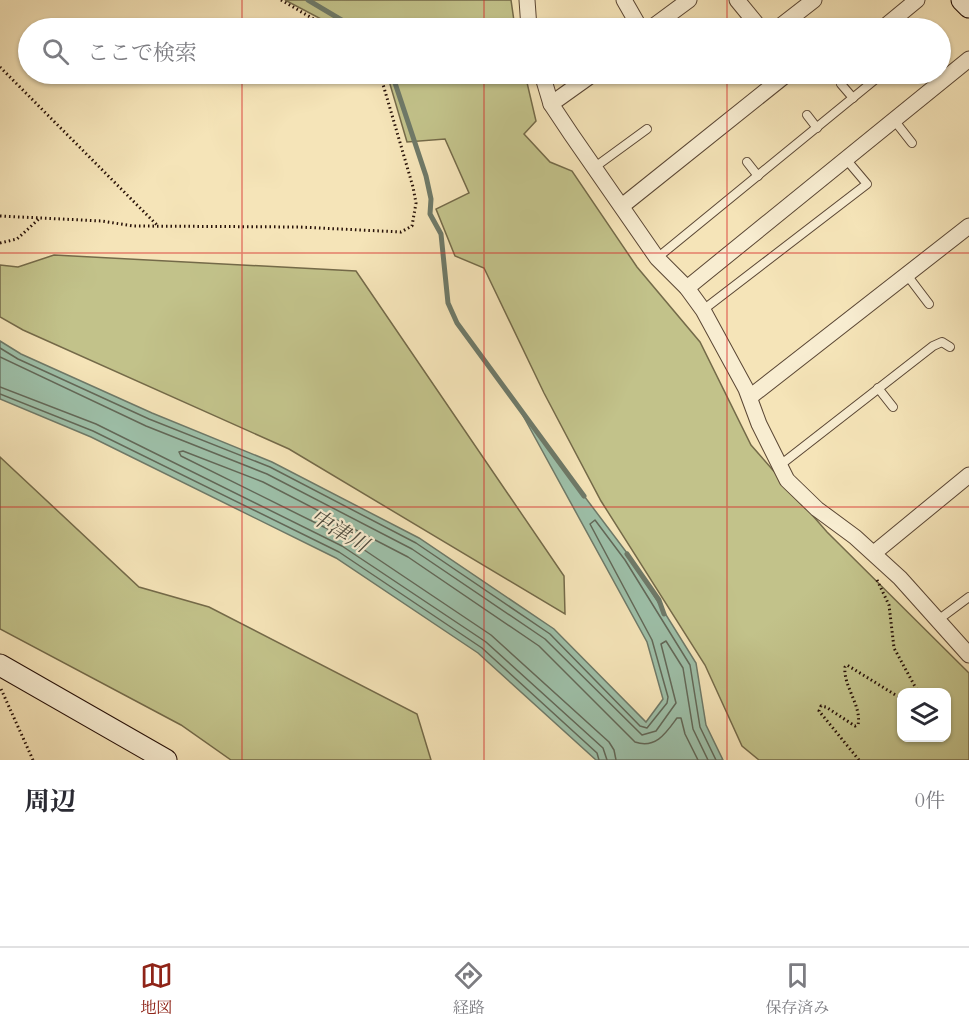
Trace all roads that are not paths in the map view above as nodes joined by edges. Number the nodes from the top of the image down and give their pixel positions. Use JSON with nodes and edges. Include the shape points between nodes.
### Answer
{"nodes":[{"id":1,"x":527,"y":0,"type":"edge"},
{"id":2,"x":624,"y":0,"type":"edge"},
{"id":3,"x":689,"y":0,"type":"edge"},
{"id":4,"x":736,"y":0,"type":"edge"},
{"id":5,"x":814,"y":0,"type":"edge"},
{"id":6,"x":917,"y":0,"type":"edge"},
{"id":7,"x":962,"y":0,"type":"edge"},
{"id":8,"x":969,"y":7,"type":"edge"},
{"id":9,"x":528,"y":18,"type":"edge"},
{"id":10,"x":634,"y":18,"type":"edge"},
{"id":11,"x":665,"y":18,"type":"edge"},
{"id":12,"x":751,"y":18,"type":"edge"},
{"id":13,"x":790,"y":18,"type":"edge"},
{"id":14,"x":895,"y":18,"type":"edge"},
{"id":15,"x":969,"y":59,"type":"edge"},
{"id":16,"x":951,"y":74,"type":"edge"},
{"id":17,"x":545,"y":84,"type":"edge"},
{"id":18,"x":578,"y":84,"type":"edge"},
{"id":19,"x":779,"y":84,"type":"edge"},
{"id":20,"x":841,"y":84,"type":"dead end"},
{"id":21,"x":870,"y":84,"type":"edge"},
{"id":22,"x":938,"y":84,"type":"edge"},
{"id":23,"x":853,"y":98,"type":"junction"},
{"id":24,"x":551,"y":104,"type":"junction"},
{"id":25,"x":807,"y":115,"type":"dead end"},
{"id":26,"x":894,"y":120,"type":"junction"},
{"id":27,"x":817,"y":128,"type":"junction"},
{"id":28,"x":647,"y":129,"type":"dead end"},
{"id":29,"x":912,"y":143,"type":"dead end"},
{"id":30,"x":845,"y":159,"type":"junction"},
{"id":31,"x":747,"y":162,"type":"dead end"},
{"id":32,"x":595,"y":167,"type":"junction"},
{"id":33,"x":758,"y":176,"type":"junction"},
{"id":34,"x":622,"y":206,"type":"junction"},
{"id":35,"x":969,"y":226,"type":"edge"},
{"id":36,"x":657,"y":258,"type":"junction"},
{"id":37,"x":908,"y":275,"type":"junction"},
{"id":38,"x":687,"y":288,"type":"junction"},
{"id":39,"x":929,"y":304,"type":"dead end"},
{"id":40,"x":703,"y":310,"type":"junction"},
{"id":41,"x":950,"y":347,"type":"dead end"},
{"id":42,"x":878,"y":388,"type":"junction"},
{"id":43,"x":750,"y":397,"type":"junction"},
{"id":44,"x":893,"y":407,"type":"dead end"},
{"id":45,"x":779,"y":466,"type":"junction"},
{"id":46,"x":969,"y":475,"type":"edge"},
{"id":47,"x":874,"y":553,"type":"junction"},
{"id":48,"x":969,"y":597,"type":"edge"},
{"id":49,"x":938,"y":620,"type":"junction"},
{"id":50,"x":969,"y":654,"type":"edge"},
{"id":51,"x":1,"y":665,"type":"edge"},
{"id":52,"x":166,"y":760,"type":"edge"}],
"edges":[{"from":1,"to":9,"type":"street"},
{"from":2,"to":10,"type":"street"},
{"from":3,"to":11,"type":"street"},
{"from":4,"to":12,"type":"street"},
{"from":5,"to":13,"type":"street"},
{"from":6,"to":14,"type":"street"},
{"from":7,"to":8,"type":"street"},
{"from":15,"to":16,"type":"street"},
{"from":17,"to":24,"type":"street"},
{"from":18,"to":24,"type":"street"},
{"from":19,"to":34,"type":"street","via":[[699,152]]},
{"from":20,"to":23,"type":"lane"},
{"from":21,"to":23,"type":"lane"},
{"from":22,"to":26,"type":"street"},
{"from":23,"to":27,"type":"lane"},
{"from":24,"to":32,"type":"street"},
{"from":25,"to":27,"type":"lane"},
{"from":26,"to":29,"type":"lane"},
{"from":26,"to":30,"type":"street"},
{"from":27,"to":33,"type":"lane"},
{"from":28,"to":32,"type":"lane"},
{"from":30,"to":38,"type":"street"},
{"from":30,"to":40,"type":"lane","via":[[867,184]]},
{"from":31,"to":33,"type":"lane"},
{"from":32,"to":34,"type":"street"},
{"from":33,"to":36,"type":"lane"},
{"from":34,"to":36,"type":"street"},
{"from":35,"to":37,"type":"street"},
{"from":36,"to":38,"type":"street"},
{"from":37,"to":39,"type":"lane"},
{"from":37,"to":43,"type":"street"},
{"from":38,"to":40,"type":"street"},
{"from":40,"to":43,"type":"street"},
{"from":41,"to":42,"type":"lane","via":[[942,342],[933,346]]},
{"from":42,"to":44,"type":"lane"},
{"from":42,"to":45,"type":"lane"},
{"from":43,"to":45,"type":"street"},
{"from":45,"to":47,"type":"street","via":[[787,480],[817,509]]},
{"from":46,"to":47,"type":"street"},
{"from":47,"to":49,"type":"street"},
{"from":48,"to":49,"type":"lane"},
{"from":49,"to":50,"type":"street"},
{"from":51,"to":52,"type":"street"}]}
